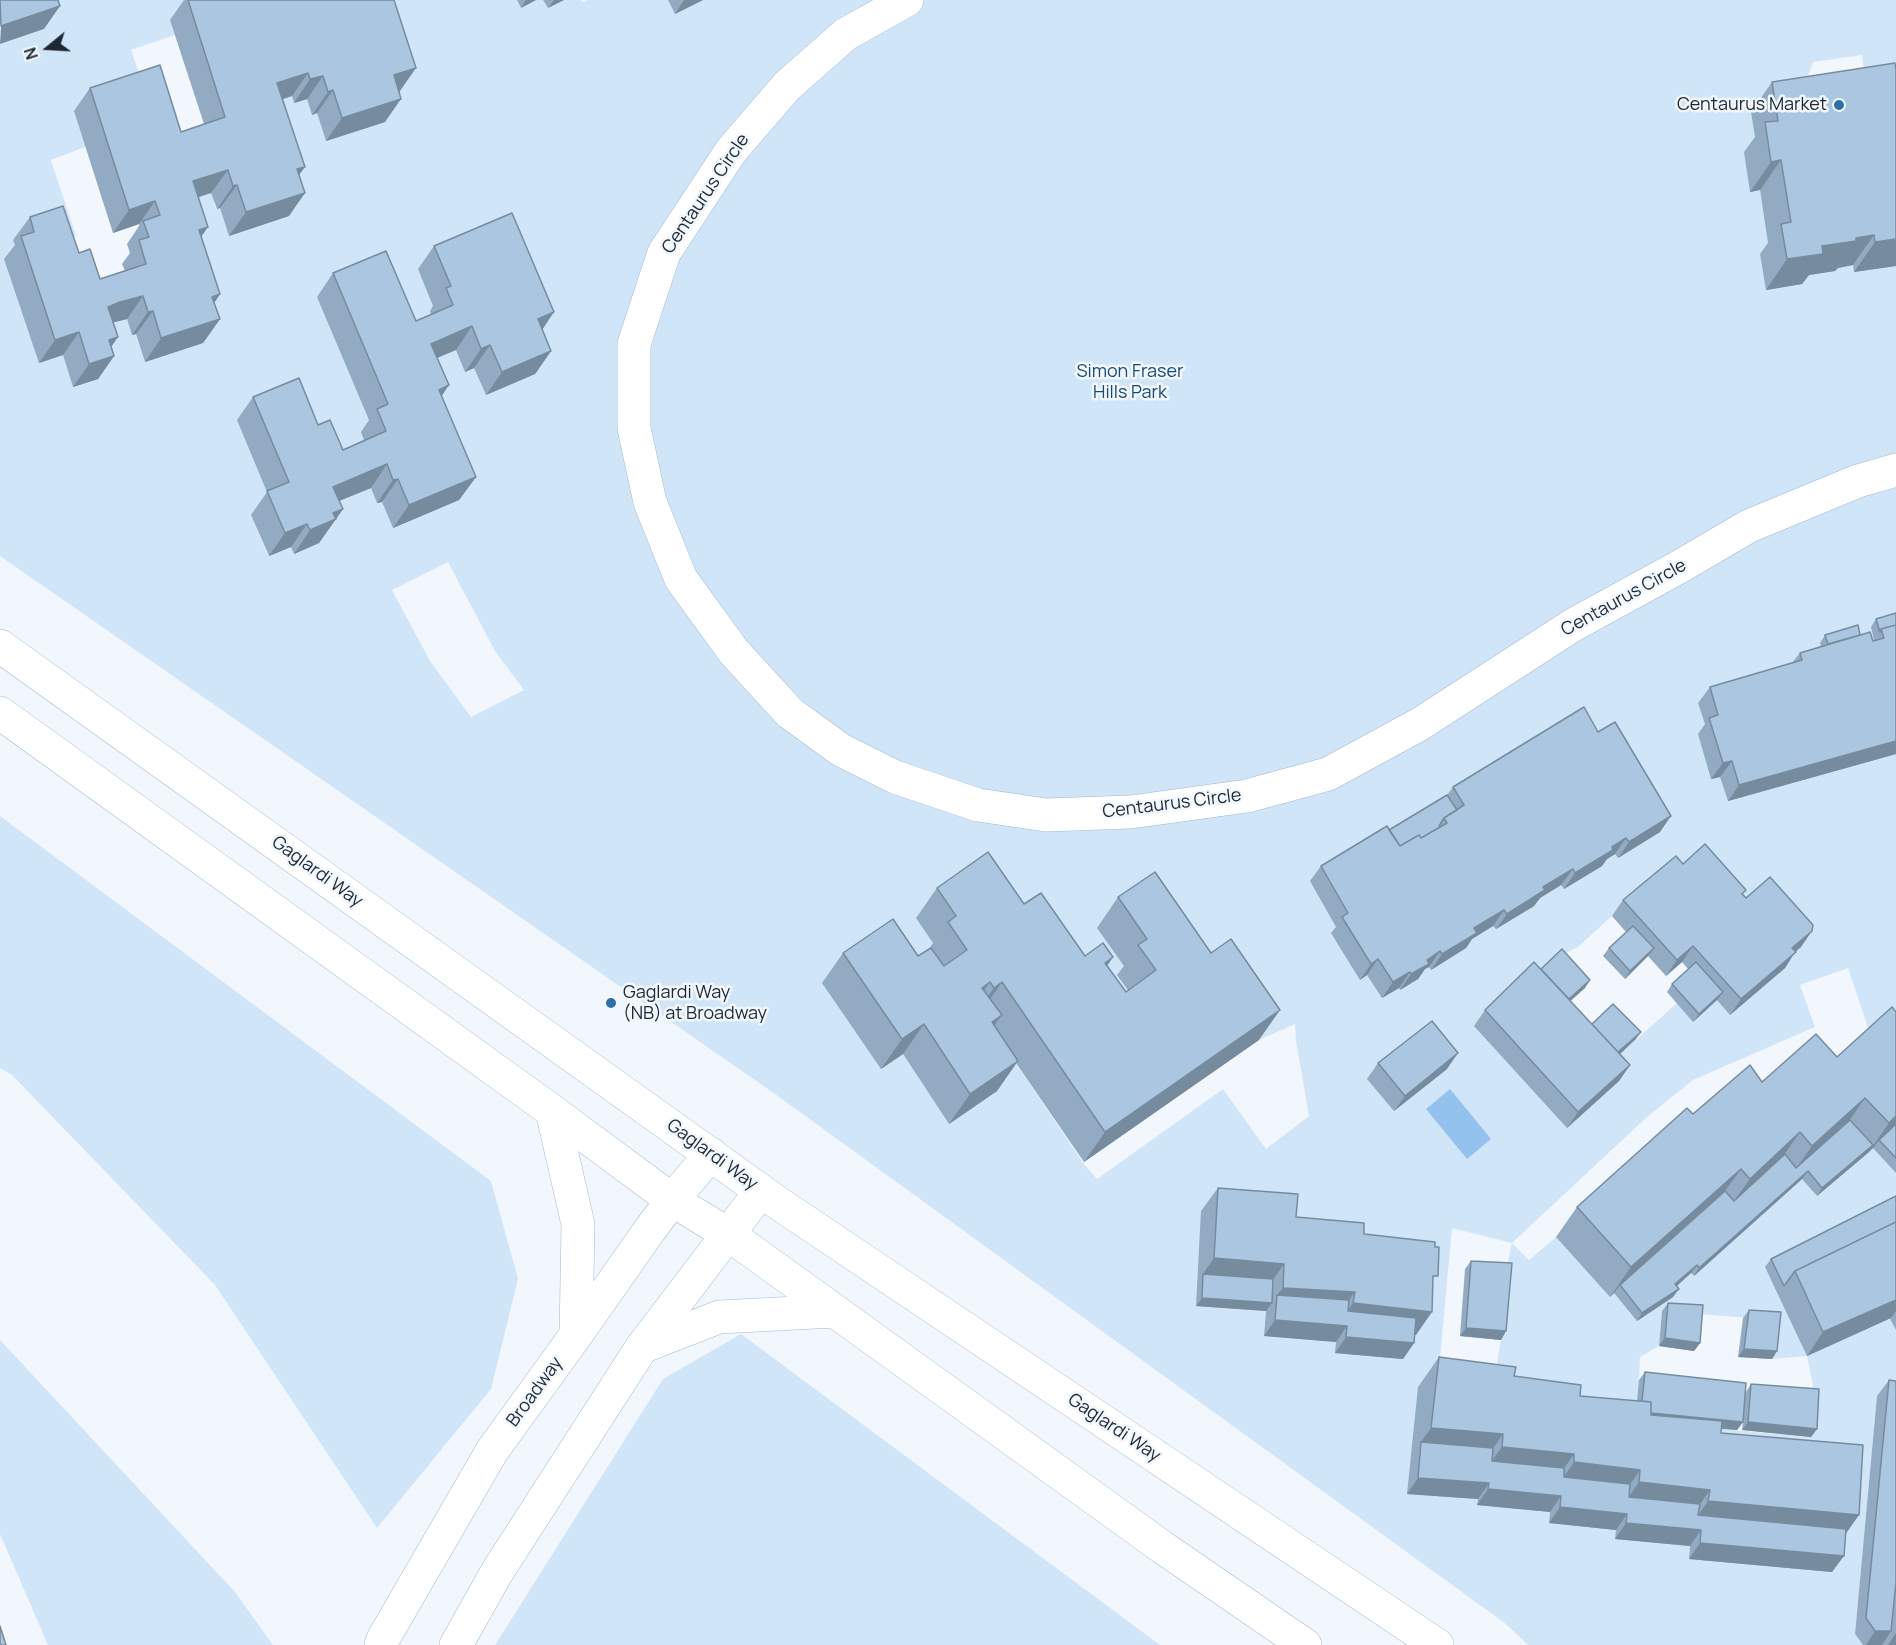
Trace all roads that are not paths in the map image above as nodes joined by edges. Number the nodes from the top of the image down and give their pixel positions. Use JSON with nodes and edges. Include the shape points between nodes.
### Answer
{"nodes":[{"id":1,"x":907,"y":0,"type":"edge"},
{"id":2,"x":1896,"y":470,"type":"edge"},
{"id":3,"x":0,"y":646,"type":"edge"},
{"id":4,"x":0,"y":713,"type":"edge"},
{"id":5,"x":552,"y":1111,"type":"junction"},
{"id":6,"x":711,"y":1154,"type":"junction"},
{"id":7,"x":761,"y":1191,"type":"junction"},
{"id":8,"x":672,"y":1200,"type":"junction"},
{"id":9,"x":728,"y":1234,"type":"junction"},
{"id":10,"x":835,"y":1311,"type":"junction"},
{"id":11,"x":576,"y":1335,"type":"junction"},
{"id":12,"x":642,"y":1347,"type":"junction"},
{"id":13,"x":381,"y":1645,"type":"edge"},
{"id":14,"x":456,"y":1645,"type":"edge"},
{"id":15,"x":1305,"y":1645,"type":"edge"},
{"id":16,"x":1437,"y":1645,"type":"edge"}],
"edges":[{"from":1,"to":2,"type":"main road","name":"Centaurus Circle","via":[[846,34],[787,86],[731,151],[664,253],[634,344],[634,428],[650,502],[681,579],[734,652],[790,713],[841,750],[896,777],[978,805],[1046,815],[1131,812],[1247,796],[1328,774],[1420,724],[1573,625],[1749,526],[1858,481]]},
{"from":3,"to":6,"type":"main road","name":"Gaglardi Way"},
{"from":4,"to":5,"type":"main road"},
{"from":5,"to":8,"type":"main road"},
{"from":5,"to":11,"type":"main road","via":[[578,1224]]},
{"from":6,"to":7,"type":"main road","name":"Gaglardi Way"},
{"from":6,"to":8,"type":"main road","name":"Broadway"},
{"from":7,"to":9,"type":"main road"},
{"from":7,"to":16,"type":"main road","name":"Gaglardi Way"},
{"from":8,"to":9,"type":"main road"},
{"from":8,"to":11,"type":"main road","name":"Broadway"},
{"from":9,"to":10,"type":"main road"},
{"from":9,"to":12,"type":"main road"},
{"from":10,"to":12,"type":"main road","via":[[719,1317]]},
{"from":10,"to":15,"type":"main road"},
{"from":11,"to":13,"type":"main road","name":"Broadway","via":[[492,1451]]},
{"from":12,"to":14,"type":"main road","via":[[503,1562]]}]}
